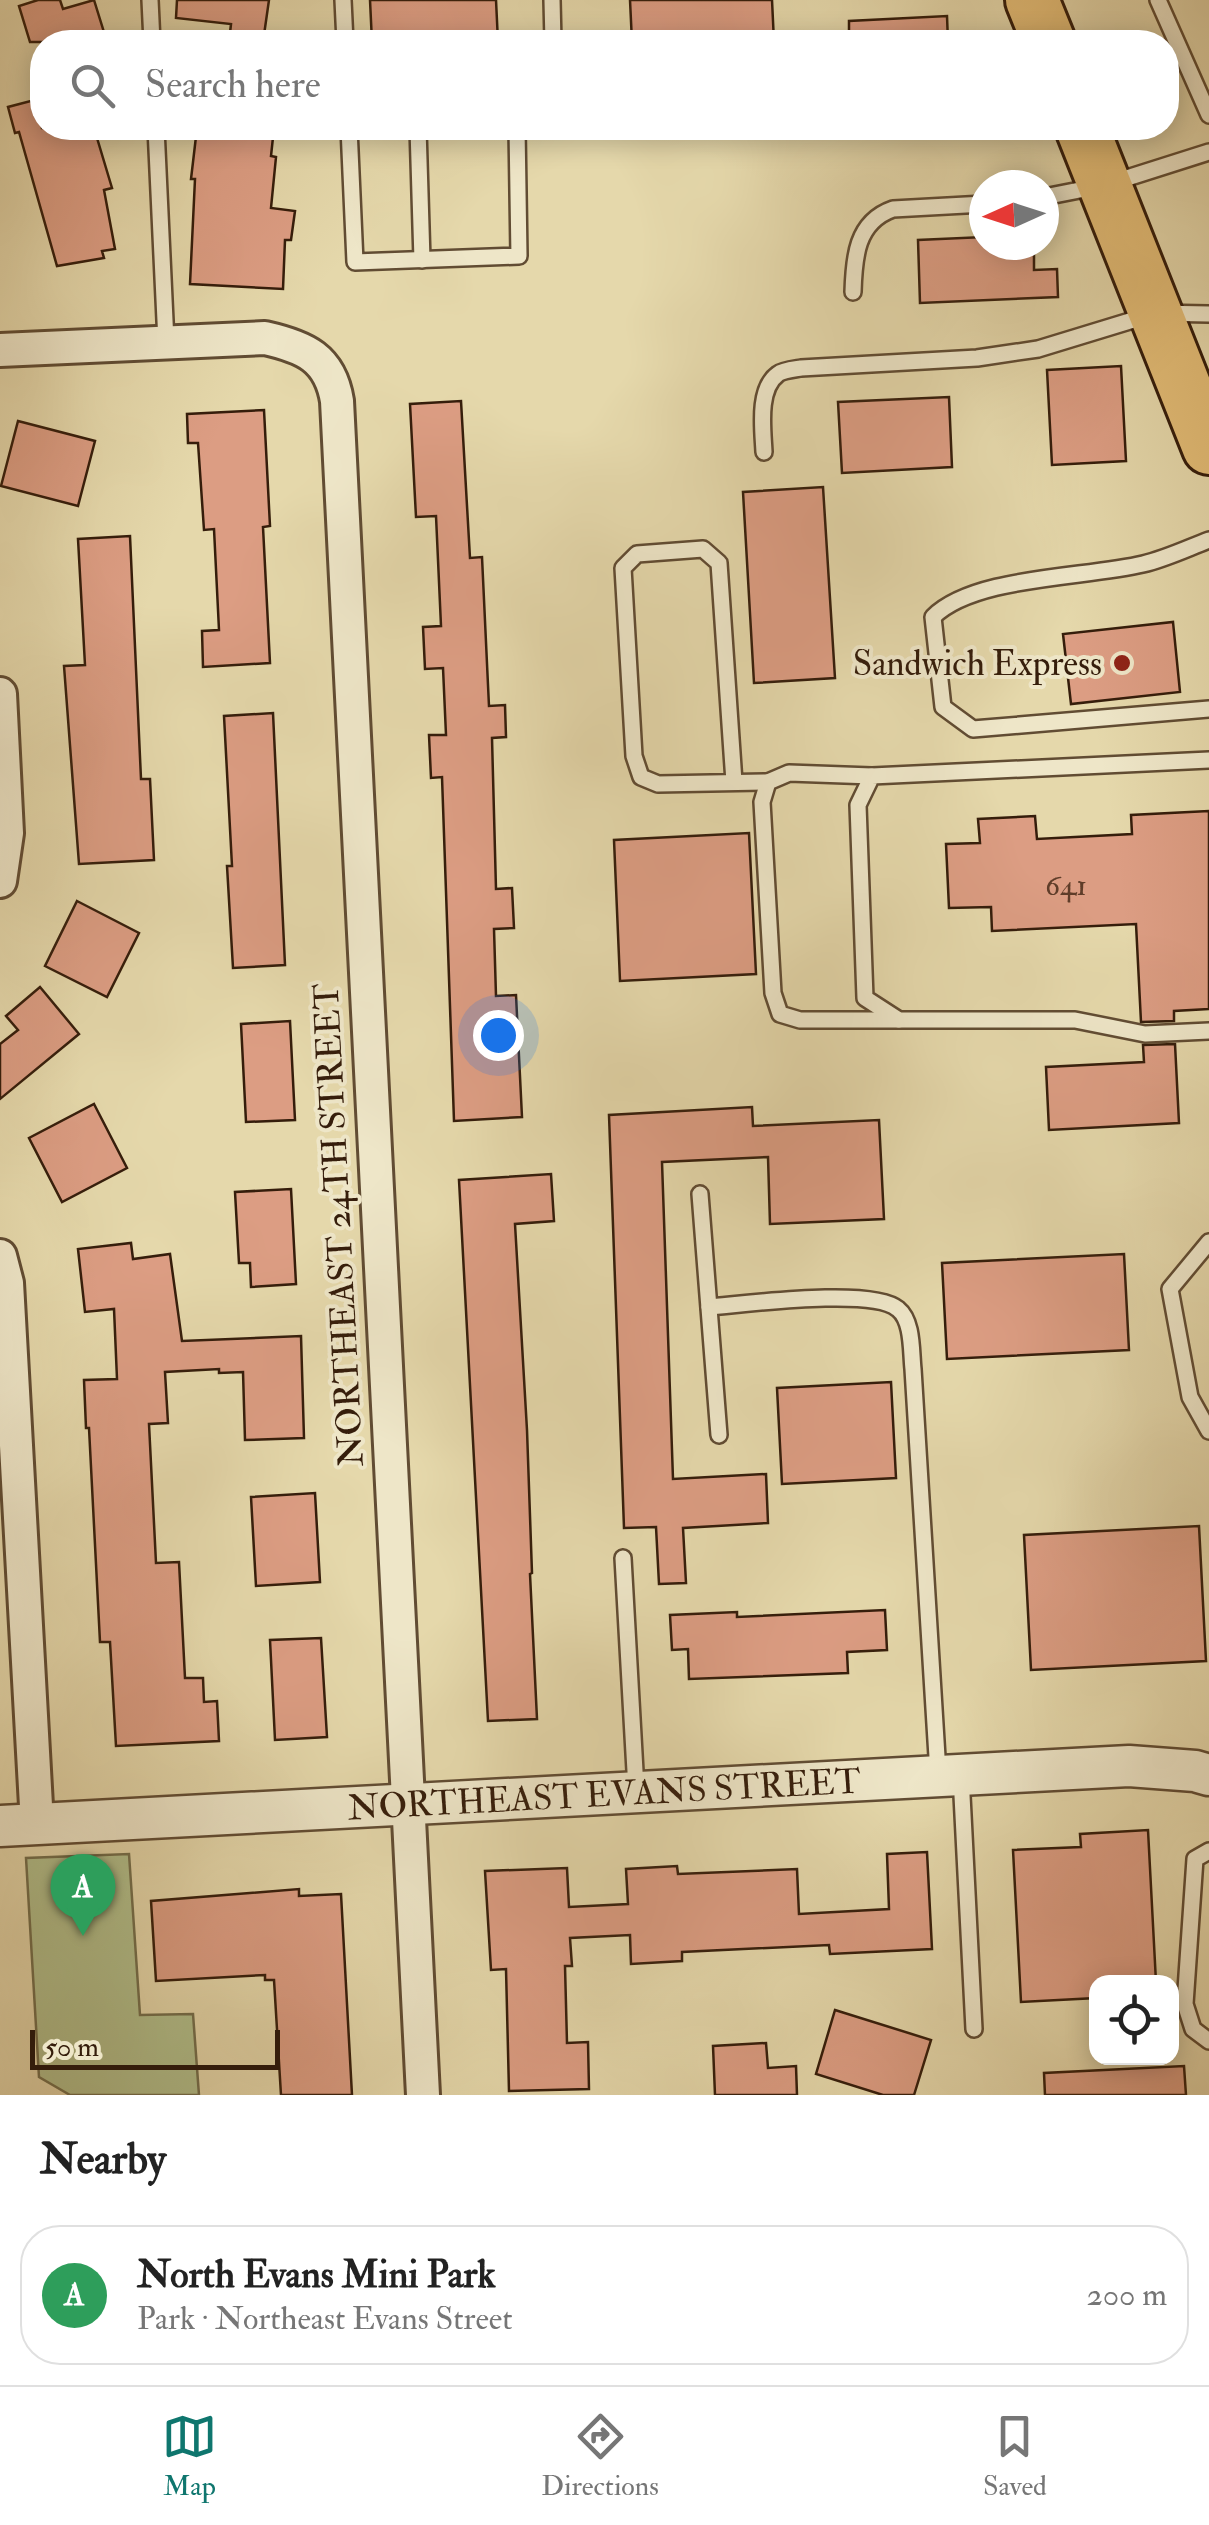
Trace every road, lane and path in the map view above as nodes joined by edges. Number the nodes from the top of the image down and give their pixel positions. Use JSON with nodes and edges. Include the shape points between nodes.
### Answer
{"nodes":[{"id":1,"x":150,"y":0,"type":"edge"},
{"id":2,"x":343,"y":0,"type":"edge"},
{"id":3,"x":552,"y":0,"type":"edge"},
{"id":4,"x":1032,"y":0,"type":"edge"},
{"id":5,"x":1158,"y":0,"type":"edge"},
{"id":6,"x":151,"y":30,"type":"edge"},
{"id":7,"x":344,"y":30,"type":"edge"},
{"id":8,"x":553,"y":30,"type":"edge"},
{"id":9,"x":1044,"y":30,"type":"edge"},
{"id":10,"x":1171,"y":30,"type":"edge"},
{"id":11,"x":1179,"y":47,"type":"edge"},
{"id":12,"x":1209,"y":115,"type":"edge"},
{"id":13,"x":157,"y":140,"type":"edge"},
{"id":14,"x":349,"y":140,"type":"edge"},
{"id":15,"x":418,"y":140,"type":"edge"},
{"id":16,"x":518,"y":140,"type":"edge"},
{"id":17,"x":1087,"y":140,"type":"edge"},
{"id":18,"x":1209,"y":152,"type":"edge"},
{"id":19,"x":1105,"y":184,"type":"junction"},
{"id":20,"x":1059,"y":193,"type":"edge"},
{"id":21,"x":969,"y":205,"type":"edge"},
{"id":22,"x":422,"y":260,"type":"junction"},
{"id":23,"x":854,"y":292,"type":"dead end"},
{"id":24,"x":1156,"y":313,"type":"junction"},
{"id":25,"x":1209,"y":314,"type":"edge"},
{"id":26,"x":166,"y":342,"type":"junction"},
{"id":27,"x":0,"y":350,"type":"edge"},
{"id":28,"x":1209,"y":448,"type":"edge"},
{"id":29,"x":764,"y":452,"type":"dead end"},
{"id":30,"x":1209,"y":540,"type":"edge"},
{"id":31,"x":0,"y":694,"type":"edge"},
{"id":32,"x":1209,"y":708,"type":"edge"},
{"id":33,"x":1209,"y":760,"type":"edge"},
{"id":34,"x":872,"y":776,"type":"junction"},
{"id":35,"x":734,"y":782,"type":"junction"},
{"id":36,"x":768,"y":782,"type":"junction"},
{"id":37,"x":0,"y":881,"type":"edge"},
{"id":38,"x":899,"y":1020,"type":"junction"},
{"id":39,"x":1209,"y":1031,"type":"edge"},
{"id":40,"x":700,"y":1194,"type":"dead end"},
{"id":41,"x":1209,"y":1242,"type":"edge"},
{"id":42,"x":0,"y":1256,"type":"edge"},
{"id":43,"x":710,"y":1306,"type":"junction"},
{"id":44,"x":1209,"y":1431,"type":"edge"},
{"id":45,"x":719,"y":1435,"type":"dead end"},
{"id":46,"x":10,"y":1468,"type":"edge"},
{"id":47,"x":623,"y":1558,"type":"dead end"},
{"id":48,"x":1209,"y":1775,"type":"edge"},
{"id":49,"x":949,"y":1776,"type":"junction"},
{"id":50,"x":636,"y":1794,"type":"junction"},
{"id":51,"x":406,"y":1806,"type":"junction"},
{"id":52,"x":18,"y":1825,"type":"edge"},
{"id":53,"x":1209,"y":1851,"type":"edge"},
{"id":54,"x":974,"y":2029,"type":"dead end"},
{"id":55,"x":1209,"y":2041,"type":"edge"},
{"id":56,"x":423,"y":2095,"type":"edge"}],
"edges":[{"from":1,"to":6,"type":"lane"},
{"from":2,"to":7,"type":"lane"},
{"from":3,"to":8,"type":"lane"},
{"from":4,"to":9,"type":"highway"},
{"from":5,"to":10,"type":"lane"},
{"from":11,"to":12,"type":"lane"},
{"from":13,"to":26,"type":"lane"},
{"from":14,"to":22,"type":"lane","via":[[354,262]]},
{"from":15,"to":22,"type":"lane"},
{"from":16,"to":22,"type":"lane","via":[[519,256]]},
{"from":17,"to":19,"type":"highway"},
{"from":18,"to":19,"type":"lane"},
{"from":19,"to":20,"type":"lane"},
{"from":19,"to":24,"type":"highway"},
{"from":21,"to":23,"type":"lane","via":[[880,213],[858,243]]},
{"from":24,"to":25,"type":"lane"},
{"from":24,"to":28,"type":"highway"},
{"from":24,"to":29,"type":"lane","via":[[1038,349],[779,373],[763,408]]},
{"from":26,"to":27,"type":"street"},
{"from":26,"to":51,"type":"street","name":"NORTHEAST 24TH STREET","via":[[266,338],[294,344],[334,379],[338,401]]},
{"from":30,"to":32,"type":"lane","via":[[1146,564],[987,590],[947,604],[933,618],[943,706],[973,729]]},
{"from":31,"to":37,"type":"street","via":[[7,834]]},
{"from":33,"to":34,"type":"lane"},
{"from":34,"to":36,"type":"lane","via":[[790,773]]},
{"from":34,"to":38,"type":"lane","via":[[858,804],[865,998]]},
{"from":35,"to":35,"type":"lane","via":[[658,784],[641,777],[634,756],[623,568],[637,554],[703,549],[719,563]]},
{"from":35,"to":36,"type":"lane"},
{"from":36,"to":38,"type":"lane","via":[[762,802],[773,993],[780,1014]]},
{"from":38,"to":39,"type":"lane","via":[[1076,1020],[1146,1034]]},
{"from":40,"to":43,"type":"lane"},
{"from":41,"to":44,"type":"lane","via":[[1170,1289],[1190,1397]]},
{"from":42,"to":46,"type":"street","via":[[7,1283]]},
{"from":43,"to":45,"type":"lane"},
{"from":43,"to":49,"type":"lane","via":[[852,1298],[898,1308],[908,1323]]},
{"from":46,"to":52,"type":"street"},
{"from":47,"to":50,"type":"lane"},
{"from":48,"to":49,"type":"street","name":"NORTHEAST EVANS STREET","via":[[1129,1766]]},
{"from":49,"to":50,"type":"street","name":"NORTHEAST EVANS STREET"},
{"from":49,"to":54,"type":"lane"},
{"from":50,"to":51,"type":"street","name":"NORTHEAST EVANS STREET"},
{"from":51,"to":52,"type":"street","name":"NORTHEAST EVANS STREET"},
{"from":51,"to":56,"type":"street","name":"NORTHEAST 24TH STREET"},
{"from":53,"to":55,"type":"lane","via":[[1195,1859],[1185,2004],[1193,2029]]}]}
